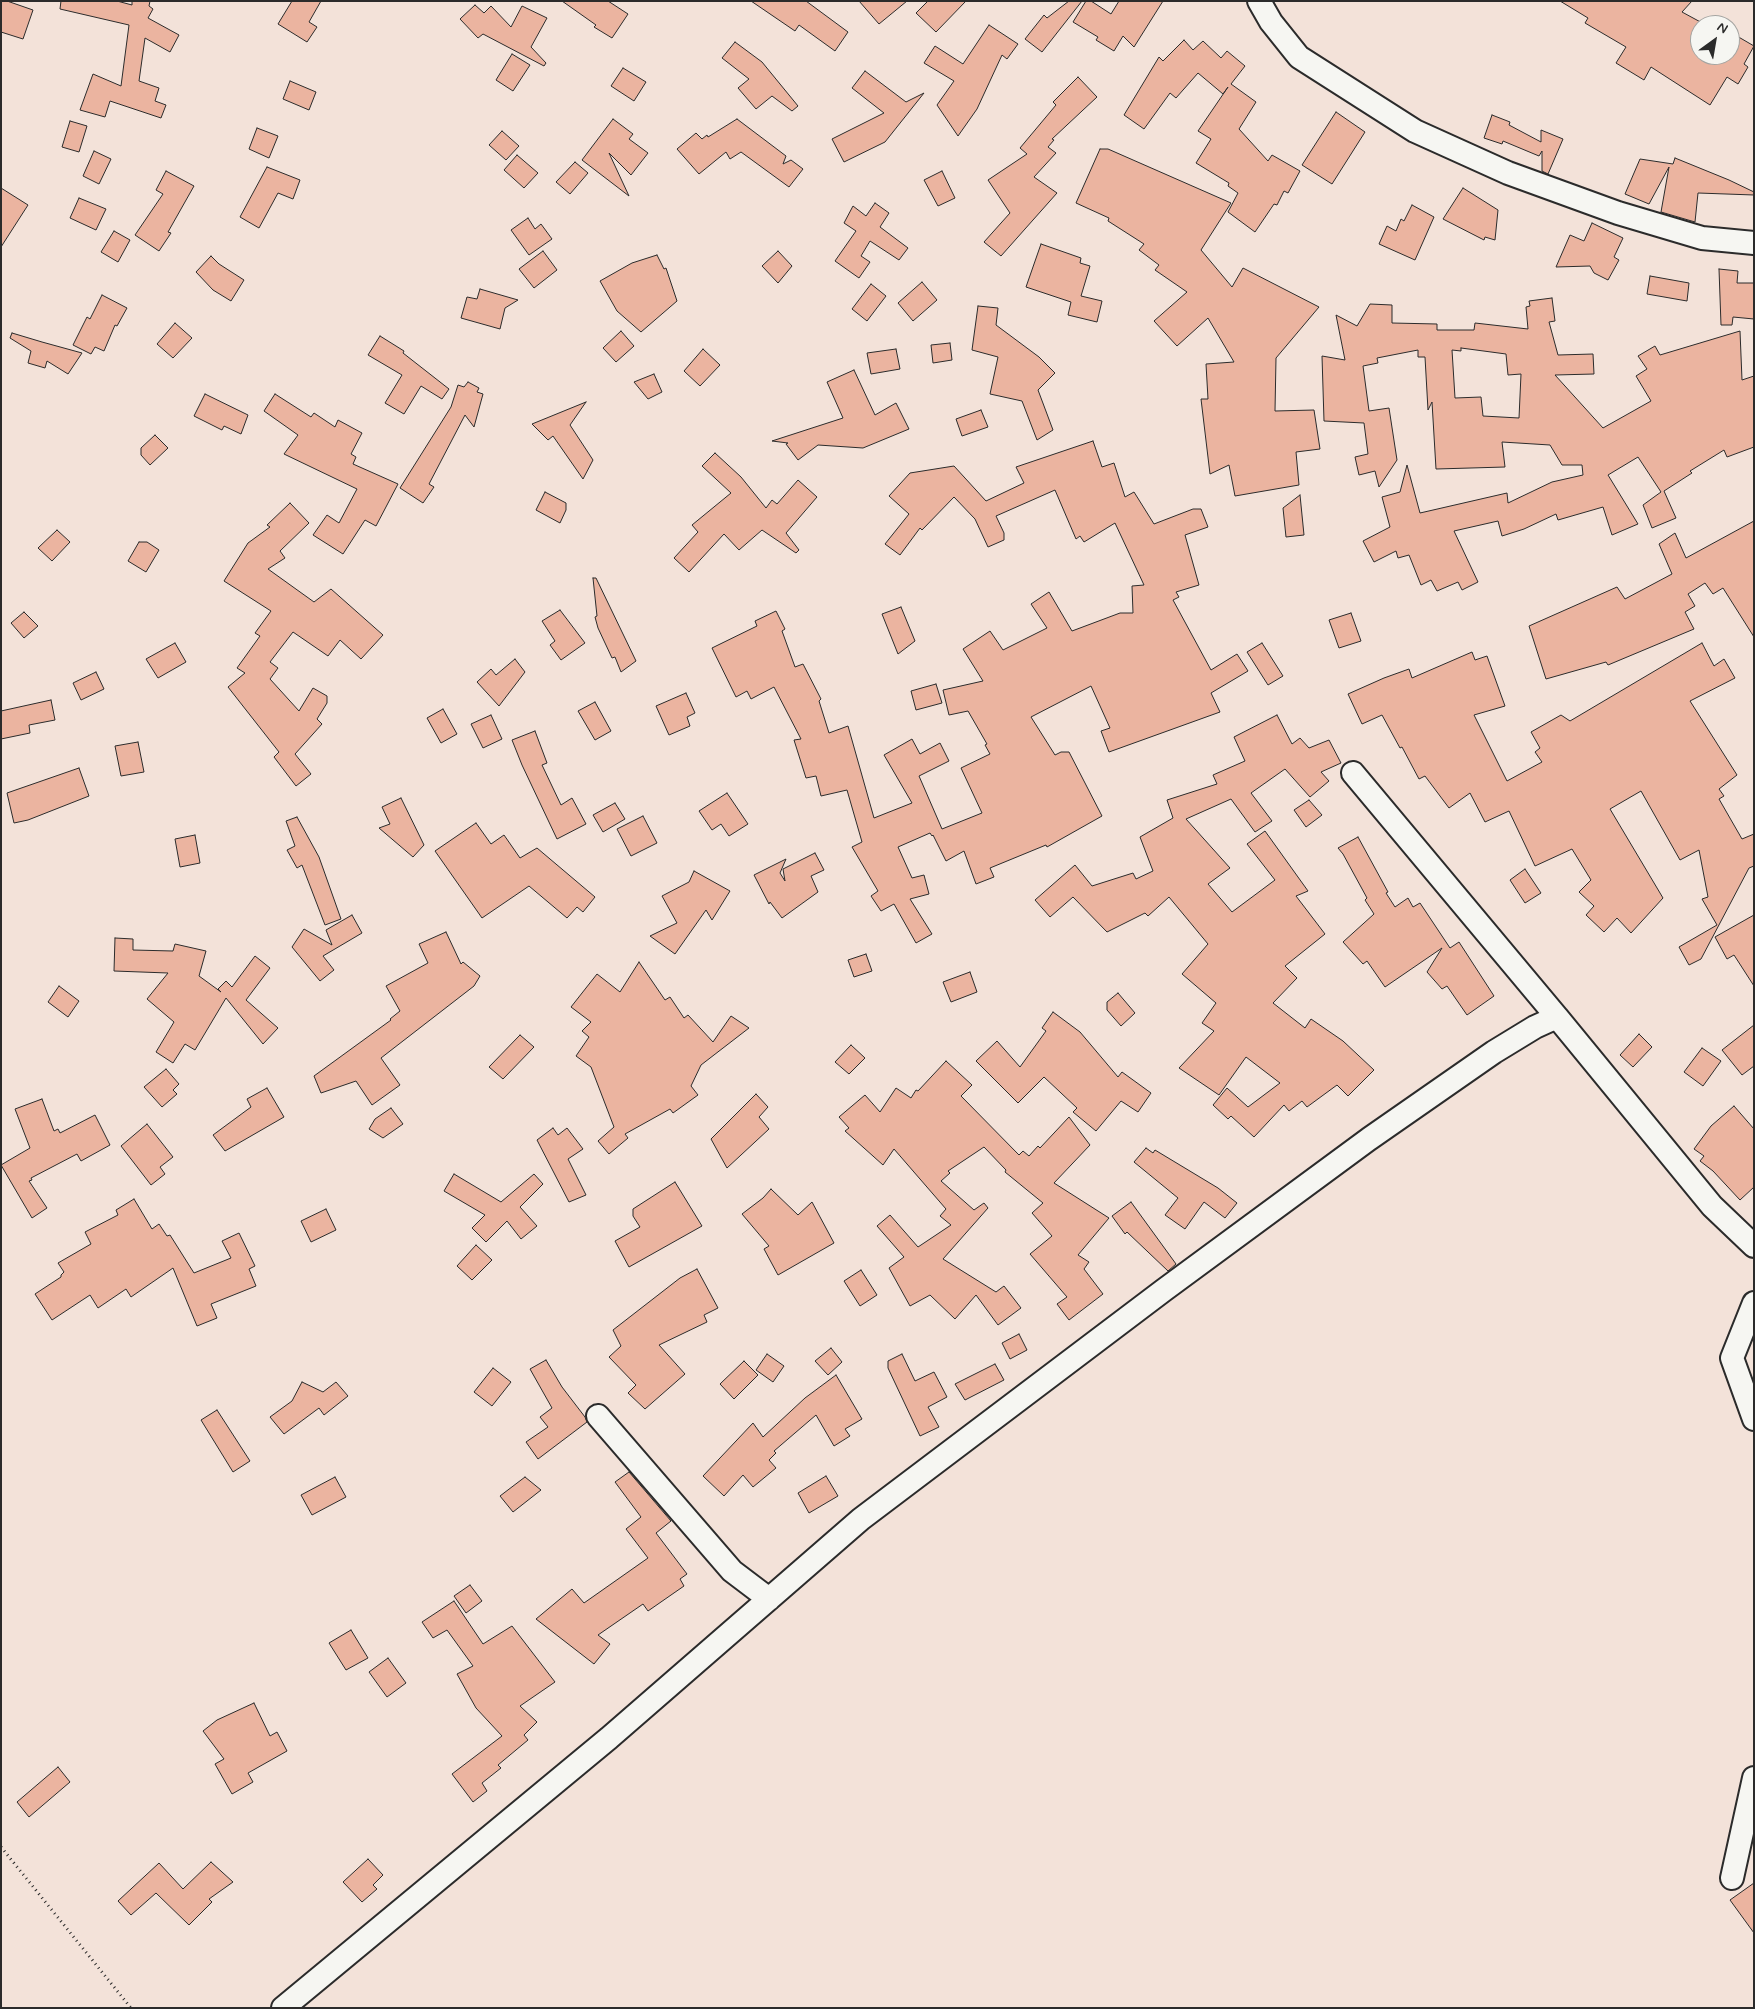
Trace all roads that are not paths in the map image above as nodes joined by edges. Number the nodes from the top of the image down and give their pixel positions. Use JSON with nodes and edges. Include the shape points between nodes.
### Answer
{"nodes":[{"id":1,"x":1259,"y":1,"type":"edge"},
{"id":2,"x":1754,"y":243,"type":"edge"},
{"id":3,"x":1353,"y":773,"type":"dead end"},
{"id":4,"x":1557,"y":1017,"type":"junction"},
{"id":5,"x":1754,"y":1246,"type":"edge"},
{"id":6,"x":1754,"y":1303,"type":"edge"},
{"id":7,"x":598,"y":1416,"type":"dead end"},
{"id":8,"x":1754,"y":1419,"type":"edge"},
{"id":9,"x":769,"y":1599,"type":"junction"},
{"id":10,"x":1754,"y":1778,"type":"edge"},
{"id":11,"x":1732,"y":1878,"type":"dead end"},
{"id":12,"x":283,"y":2008,"type":"edge"}],
"edges":[{"from":1,"to":2,"type":"street","via":[[1299,57],[1415,131],[1508,174],[1618,213],[1702,238]]},
{"from":3,"to":4,"type":"street"},
{"from":4,"to":5,"type":"street","via":[[1712,1206]]},
{"from":4,"to":9,"type":"street","via":[[1494,1052],[1252,1225],[862,1519]]},
{"from":6,"to":8,"type":"street","via":[[1732,1358]]},
{"from":7,"to":9,"type":"street","via":[[732,1571]]},
{"from":9,"to":12,"type":"street","via":[[609,1738]]},
{"from":10,"to":11,"type":"street"}]}
